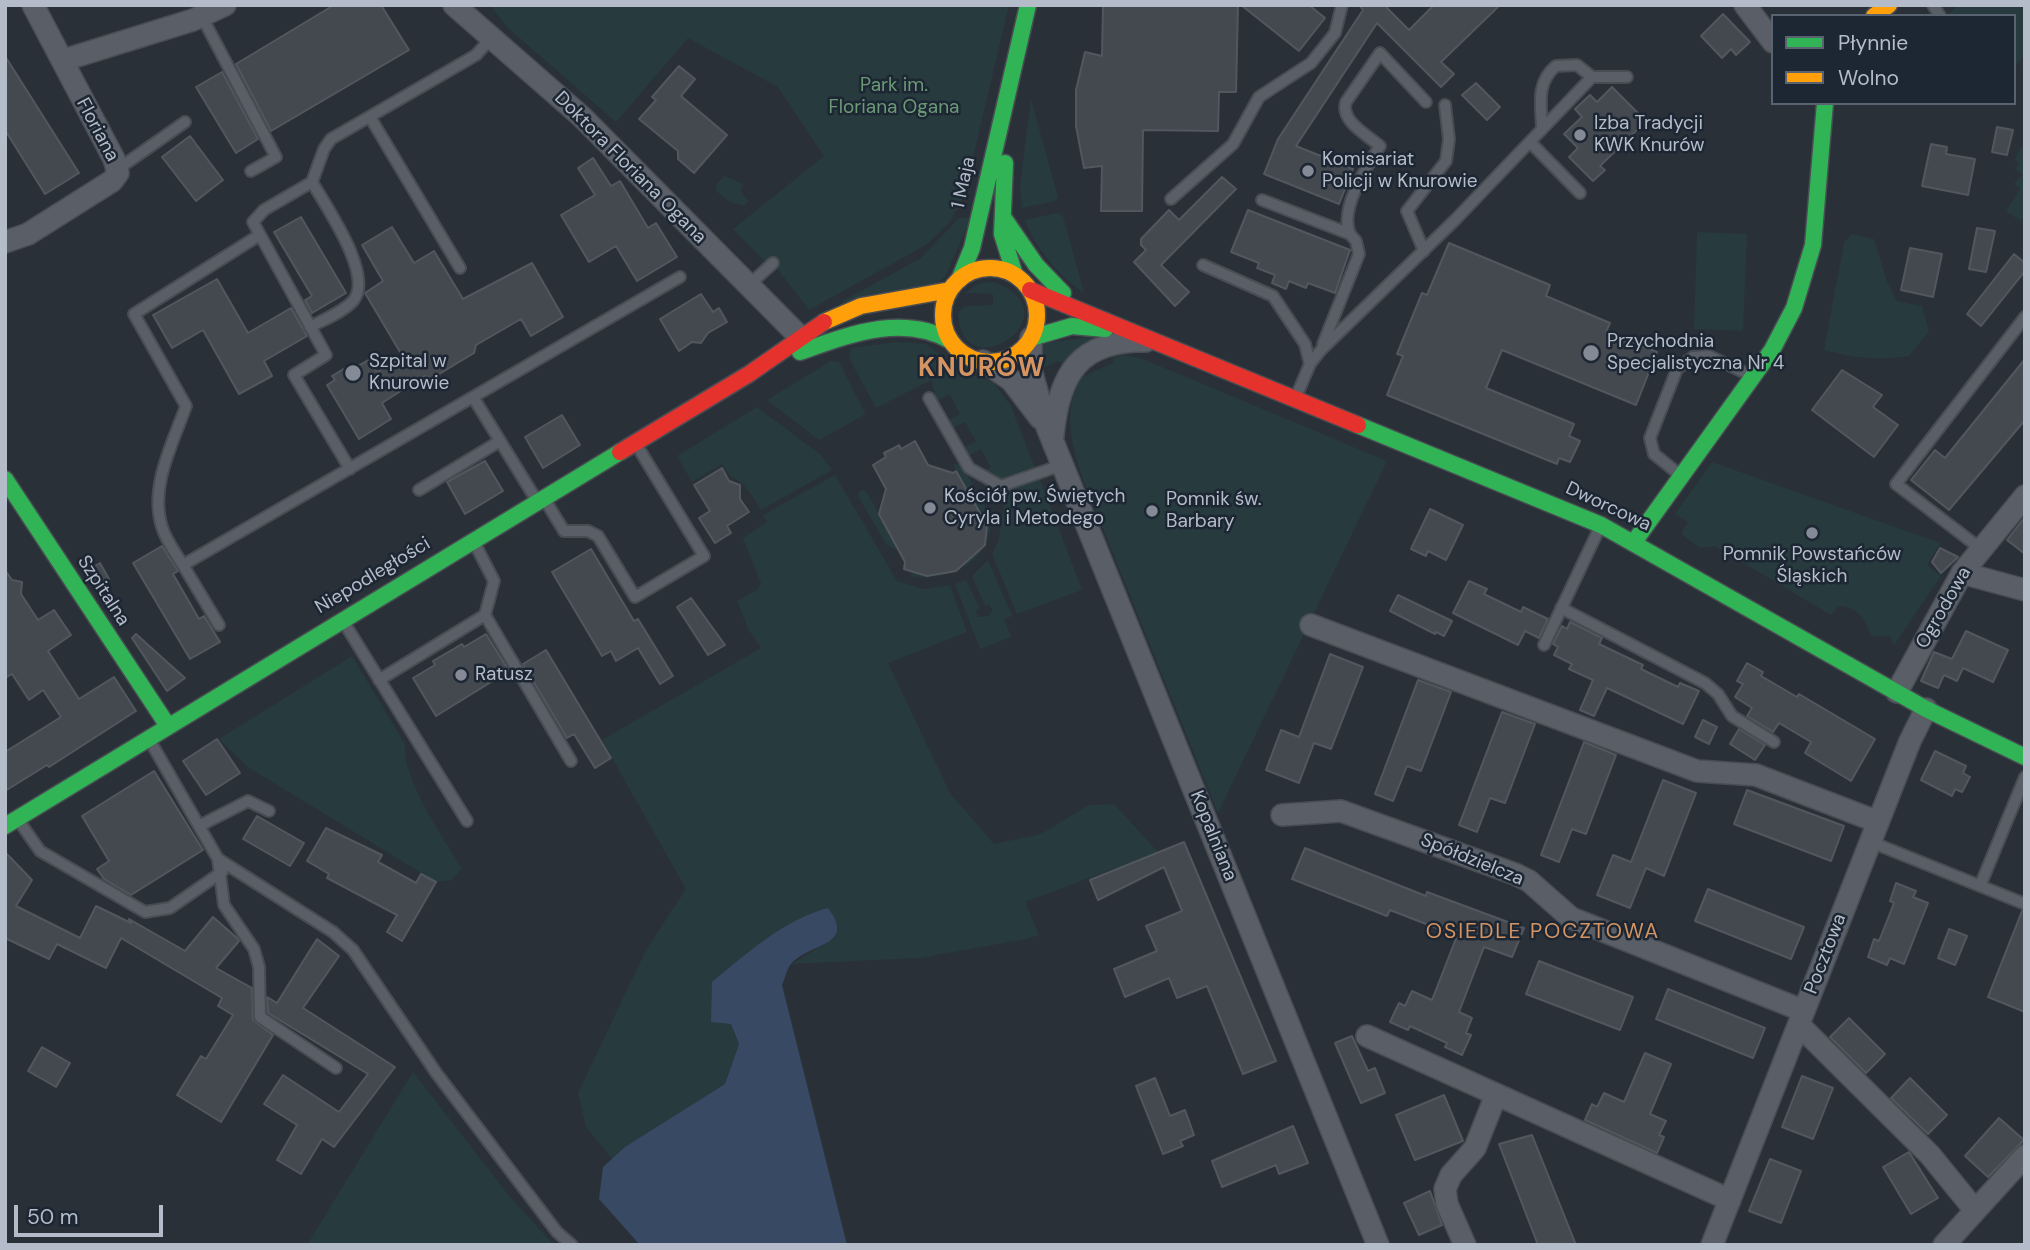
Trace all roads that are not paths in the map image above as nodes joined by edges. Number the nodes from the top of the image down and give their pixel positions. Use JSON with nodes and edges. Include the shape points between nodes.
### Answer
{"nodes":[{"id":1,"x":33,"y":5,"type":"edge"},
{"id":2,"x":225,"y":5,"type":"edge"},
{"id":3,"x":454,"y":5,"type":"edge"},
{"id":4,"x":1028,"y":5,"type":"edge"},
{"id":5,"x":1342,"y":5,"type":"edge"},
{"id":6,"x":1745,"y":5,"type":"edge"},
{"id":7,"x":202,"y":17,"type":"junction"},
{"id":8,"x":492,"y":37,"type":"junction"},
{"id":9,"x":1771,"y":39,"type":"edge"},
{"id":10,"x":64,"y":60,"type":"junction"},
{"id":11,"x":1592,"y":77,"type":"junction"},
{"id":12,"x":1627,"y":77,"type":"dead end"},
{"id":13,"x":1009,"y":93,"type":"junction"},
{"id":14,"x":1426,"y":102,"type":"dead end"},
{"id":15,"x":1445,"y":104,"type":"dead end"},
{"id":16,"x":1825,"y":105,"type":"edge"},
{"id":17,"x":370,"y":117,"type":"junction"},
{"id":18,"x":185,"y":122,"type":"dead end"},
{"id":19,"x":1542,"y":128,"type":"junction"},
{"id":20,"x":1530,"y":142,"type":"junction"},
{"id":21,"x":118,"y":169,"type":"junction"},
{"id":22,"x":251,"y":171,"type":"dead end"},
{"id":23,"x":312,"y":182,"type":"junction"},
{"id":24,"x":1580,"y":192,"type":"dead end"},
{"id":25,"x":1171,"y":199,"type":"dead end"},
{"id":26,"x":1262,"y":200,"type":"dead end"},
{"id":27,"x":1001,"y":214,"type":"junction"},
{"id":28,"x":1350,"y":234,"type":"junction"},
{"id":29,"x":258,"y":236,"type":"junction"},
{"id":30,"x":5,"y":242,"type":"edge"},
{"id":31,"x":1424,"y":251,"type":"junction"},
{"id":32,"x":773,"y":263,"type":"dead end"},
{"id":33,"x":1203,"y":265,"type":"dead end"},
{"id":34,"x":460,"y":268,"type":"dead end"},
{"id":35,"x":1015,"y":275,"type":"junction"},
{"id":36,"x":680,"y":277,"type":"dead end"},
{"id":37,"x":954,"y":285,"type":"junction"},
{"id":38,"x":748,"y":286,"type":"junction"},
{"id":39,"x":1030,"y":290,"type":"junction"},
{"id":40,"x":1088,"y":313,"type":"junction"},
{"id":41,"x":2025,"y":317,"type":"edge"},
{"id":42,"x":310,"y":327,"type":"junction"},
{"id":43,"x":800,"y":337,"type":"junction"},
{"id":44,"x":1031,"y":338,"type":"junction"},
{"id":45,"x":951,"y":341,"type":"junction"},
{"id":46,"x":1152,"y":341,"type":"junction"},
{"id":47,"x":1321,"y":350,"type":"junction"},
{"id":48,"x":983,"y":360,"type":"junction"},
{"id":49,"x":1310,"y":364,"type":"junction"},
{"id":50,"x":763,"y":365,"type":"junction"},
{"id":51,"x":1752,"y":377,"type":"junction"},
{"id":52,"x":473,"y":397,"type":"junction"},
{"id":53,"x":929,"y":398,"type":"dead end"},
{"id":54,"x":1294,"y":400,"type":"junction"},
{"id":55,"x":1050,"y":434,"type":"junction"},
{"id":56,"x":500,"y":441,"type":"junction"},
{"id":57,"x":635,"y":442,"type":"junction"},
{"id":58,"x":1062,"y":465,"type":"junction"},
{"id":59,"x":350,"y":469,"type":"junction"},
{"id":60,"x":1681,"y":475,"type":"junction"},
{"id":61,"x":5,"y":479,"type":"edge"},
{"id":62,"x":419,"y":491,"type":"dead end"},
{"id":63,"x":2025,"y":496,"type":"edge"},
{"id":64,"x":540,"y":499,"type":"junction"},
{"id":65,"x":11,"y":502,"type":"edge"},
{"id":66,"x":1601,"y":525,"type":"junction"},
{"id":67,"x":473,"y":540,"type":"junction"},
{"id":68,"x":1634,"y":542,"type":"junction"},
{"id":69,"x":1981,"y":550,"type":"junction"},
{"id":70,"x":183,"y":565,"type":"junction"},
{"id":71,"x":1962,"y":573,"type":"junction"},
{"id":72,"x":2025,"y":590,"type":"edge"},
{"id":73,"x":1561,"y":608,"type":"junction"},
{"id":74,"x":485,"y":615,"type":"junction"},
{"id":75,"x":342,"y":619,"type":"junction"},
{"id":76,"x":219,"y":625,"type":"dead end"},
{"id":77,"x":1311,"y":625,"type":"dead end"},
{"id":78,"x":1544,"y":645,"type":"dead end"},
{"id":79,"x":379,"y":680,"type":"junction"},
{"id":80,"x":1897,"y":692,"type":"junction"},
{"id":81,"x":1926,"y":709,"type":"junction"},
{"id":82,"x":167,"y":726,"type":"junction"},
{"id":83,"x":148,"y":737,"type":"junction"},
{"id":84,"x":1774,"y":742,"type":"dead end"},
{"id":85,"x":2025,"y":757,"type":"edge"},
{"id":86,"x":571,"y":761,"type":"dead end"},
{"id":87,"x":2025,"y":777,"type":"edge"},
{"id":88,"x":269,"y":811,"type":"dead end"},
{"id":89,"x":1282,"y":815,"type":"dead end"},
{"id":90,"x":467,"y":821,"type":"dead end"},
{"id":91,"x":11,"y":822,"type":"edge"},
{"id":92,"x":1878,"y":822,"type":"junction"},
{"id":93,"x":199,"y":826,"type":"junction"},
{"id":94,"x":1871,"y":842,"type":"junction"},
{"id":95,"x":218,"y":859,"type":"junction"},
{"id":96,"x":222,"y":872,"type":"junction"},
{"id":97,"x":1980,"y":886,"type":"junction"},
{"id":98,"x":2025,"y":904,"type":"edge"},
{"id":99,"x":1801,"y":1018,"type":"junction"},
{"id":100,"x":1367,"y":1036,"type":"dead end"},
{"id":101,"x":336,"y":1068,"type":"dead end"},
{"id":102,"x":1496,"y":1095,"type":"junction"},
{"id":103,"x":2025,"y":1156,"type":"edge"},
{"id":104,"x":1730,"y":1200,"type":"junction"},
{"id":105,"x":1974,"y":1209,"type":"junction"},
{"id":106,"x":572,"y":1245,"type":"edge"},
{"id":107,"x":1378,"y":1245,"type":"edge"},
{"id":108,"x":1465,"y":1245,"type":"edge"},
{"id":109,"x":1712,"y":1245,"type":"edge"},
{"id":110,"x":1944,"y":1245,"type":"edge"}],
"edges":[{"from":1,"to":10,"type":"street","name":"Floriana"},
{"from":2,"to":7,"type":"street"},
{"from":3,"to":8,"type":"street","name":"Doktora Floriana Ogana"},
{"from":4,"to":13,"type":"main road","name":"1 Maja"},
{"from":5,"to":25,"type":"lane","via":[[1335,33],[1311,63],[1259,97],[1233,145]]},
{"from":6,"to":9,"type":"street"},
{"from":7,"to":10,"type":"street"},
{"from":7,"to":22,"type":"lane","via":[[276,157]]},
{"from":8,"to":17,"type":"lane","via":[[476,55]]},
{"from":8,"to":38,"type":"street","name":"Doktora Floriana Ogana","via":[[582,117]]},
{"from":10,"to":21,"type":"street","name":"Floriana"},
{"from":11,"to":12,"type":"lane"},
{"from":11,"to":19,"type":"lane"},
{"from":11,"to":19,"type":"lane","via":[[1570,64],[1556,65],[1550,71],[1541,93]]},
{"from":13,"to":27,"type":"main road","name":"1 Maja"},
{"from":13,"to":37,"type":"main road","name":"1 Maja","via":[[970,261]]},
{"from":14,"to":28,"type":"lane","via":[[1380,53],[1346,102],[1348,118],[1380,146],[1348,212]]},
{"from":15,"to":31,"type":"lane","via":[[1446,161],[1407,211]]},
{"from":16,"to":51,"type":"main road","via":[[1810,262],[1785,329]]},
{"from":17,"to":23,"type":"lane","via":[[331,139]]},
{"from":17,"to":34,"type":"lane"},
{"from":18,"to":21,"type":"lane"},
{"from":19,"to":20,"type":"lane"},
{"from":20,"to":24,"type":"lane"},
{"from":20,"to":31,"type":"lane"},
{"from":21,"to":30,"type":"street","name":"Floriana","via":[[108,184],[28,234]]},
{"from":23,"to":29,"type":"lane","via":[[257,215],[253,222]]},
{"from":23,"to":42,"type":"lane","via":[[351,248],[356,294],[352,303]]},
{"from":26,"to":28,"type":"lane"},
{"from":27,"to":35,"type":"main road","name":"1 Maja","via":[[1004,257]]},
{"from":27,"to":40,"type":"main road","via":[[1048,279]]},
{"from":28,"to":47,"type":"lane","via":[[1359,254]]},
{"from":29,"to":42,"type":"lane"},
{"from":29,"to":70,"type":"lane","via":[[134,314],[186,407],[161,479],[158,507],[164,534]]},
{"from":31,"to":47,"type":"lane"},
{"from":32,"to":38,"type":"lane"},
{"from":33,"to":49,"type":"lane","via":[[1273,296],[1305,344]]},
{"from":35,"to":37,"type":"main road","via":[[985,268]]},
{"from":35,"to":39,"type":"main road"},
{"from":36,"to":52,"type":"lane"},
{"from":37,"to":43,"type":"main road","name":"Niepodległości","via":[[922,299],[850,310]]},
{"from":37,"to":45,"type":"main road","via":[[943,315]]},
{"from":38,"to":43,"type":"street","name":"Doktora Floriana Ogana"},
{"from":39,"to":40,"type":"main road","name":"Dworcowa"},
{"from":39,"to":44,"type":"main road","via":[[1037,315]]},
{"from":40,"to":46,"type":"main road","name":"Dworcowa"},
{"from":41,"to":69,"type":"lane","via":[[1896,484]]},
{"from":42,"to":59,"type":"lane","via":[[326,355],[294,375]]},
{"from":43,"to":50,"type":"main road","name":"Niepodległości"},
{"from":44,"to":46,"type":"main road","name":"Dworcowa","via":[[1072,326]]},
{"from":44,"to":48,"type":"main road","via":[[1010,357]]},
{"from":44,"to":55,"type":"street","name":"Kopalniana","via":[[1031,370]]},
{"from":45,"to":48,"type":"main road","via":[[965,354]]},
{"from":45,"to":50,"type":"main road","name":"Niepodległości","via":[[926,329],[872,331]]},
{"from":46,"to":54,"type":"main road","name":"Dworcowa"},
{"from":46,"to":55,"type":"street","via":[[1106,344],[1085,355],[1070,371]]},
{"from":47,"to":49,"type":"lane"},
{"from":48,"to":55,"type":"street","name":"Kopalniana","via":[[1011,380]]},
{"from":49,"to":54,"type":"lane"},
{"from":50,"to":57,"type":"main road","name":"Niepodległości"},
{"from":51,"to":60,"type":"main road"},
{"from":51,"to":60,"type":"lane","via":[[1709,356],[1681,363],[1650,438],[1654,454]]},
{"from":52,"to":56,"type":"lane"},
{"from":52,"to":59,"type":"lane"},
{"from":53,"to":58,"type":"lane","via":[[970,468],[1001,486]]},
{"from":54,"to":66,"type":"main road","name":"Dworcowa"},
{"from":55,"to":58,"type":"street","name":"Kopalniana"},
{"from":56,"to":62,"type":"lane"},
{"from":56,"to":64,"type":"lane"},
{"from":57,"to":64,"type":"main road","name":"Niepodległości"},
{"from":57,"to":64,"type":"lane","via":[[704,556],[635,597],[598,536],[564,531]]},
{"from":58,"to":107,"type":"street","name":"Kopalniana"},
{"from":59,"to":70,"type":"lane"},
{"from":60,"to":68,"type":"main road"},
{"from":61,"to":65,"type":"main road","name":"Szpitalna"},
{"from":63,"to":69,"type":"street","name":"Ogrodowa"},
{"from":64,"to":67,"type":"main road","name":"Niepodległości"},
{"from":65,"to":82,"type":"main road","name":"Szpitalna"},
{"from":66,"to":68,"type":"main road","name":"Dworcowa"},
{"from":66,"to":73,"type":"lane"},
{"from":67,"to":74,"type":"lane","via":[[494,581]]},
{"from":67,"to":75,"type":"main road","name":"Niepodległości"},
{"from":68,"to":80,"type":"main road","name":"Dworcowa"},
{"from":69,"to":71,"type":"street","name":"Ogrodowa"},
{"from":70,"to":76,"type":"lane"},
{"from":71,"to":72,"type":"street"},
{"from":71,"to":80,"type":"street","name":"Ogrodowa"},
{"from":73,"to":78,"type":"lane"},
{"from":73,"to":84,"type":"lane","via":[[1705,683],[1738,721]]},
{"from":74,"to":79,"type":"lane"},
{"from":74,"to":86,"type":"lane"},
{"from":75,"to":79,"type":"lane"},
{"from":75,"to":82,"type":"main road","name":"Niepodległości"},
{"from":77,"to":92,"type":"street","via":[[1697,771],[1756,775]]},
{"from":79,"to":90,"type":"lane"},
{"from":80,"to":81,"type":"main road","name":"Dworcowa"},
{"from":81,"to":85,"type":"main road","name":"Dworcowa"},
{"from":81,"to":92,"type":"street","name":"Pocztowa"},
{"from":82,"to":83,"type":"main road","name":"Niepodległości"},
{"from":83,"to":91,"type":"main road","name":"Niepodległości"},
{"from":83,"to":93,"type":"lane"},
{"from":87,"to":97,"type":"lane"},
{"from":88,"to":93,"type":"lane","via":[[256,803],[240,803]]},
{"from":89,"to":99,"type":"street","name":"Spółdzielcza","via":[[1341,811],[1515,874],[1571,918]]},
{"from":91,"to":96,"type":"lane","via":[[40,851],[134,908],[163,911]]},
{"from":92,"to":94,"type":"street","name":"Pocztowa"},
{"from":93,"to":95,"type":"lane"},
{"from":94,"to":97,"type":"lane"},
{"from":94,"to":99,"type":"street","name":"Pocztowa"},
{"from":95,"to":96,"type":"lane"},
{"from":95,"to":106,"type":"lane","via":[[333,932],[353,950],[437,1074],[557,1232]]},
{"from":96,"to":101,"type":"lane","via":[[224,905],[257,958],[260,1017]]},
{"from":97,"to":98,"type":"lane"},
{"from":99,"to":104,"type":"street","name":"Pocztowa"},
{"from":99,"to":105,"type":"street","name":"Spółdzielcza","via":[[1930,1155]]},
{"from":100,"to":102,"type":"street"},
{"from":102,"to":104,"type":"street"},
{"from":102,"to":108,"type":"street","via":[[1475,1148],[1446,1185],[1447,1204]]},
{"from":103,"to":105,"type":"street"},
{"from":104,"to":109,"type":"street","name":"Pocztowa"},
{"from":105,"to":110,"type":"street"}]}
